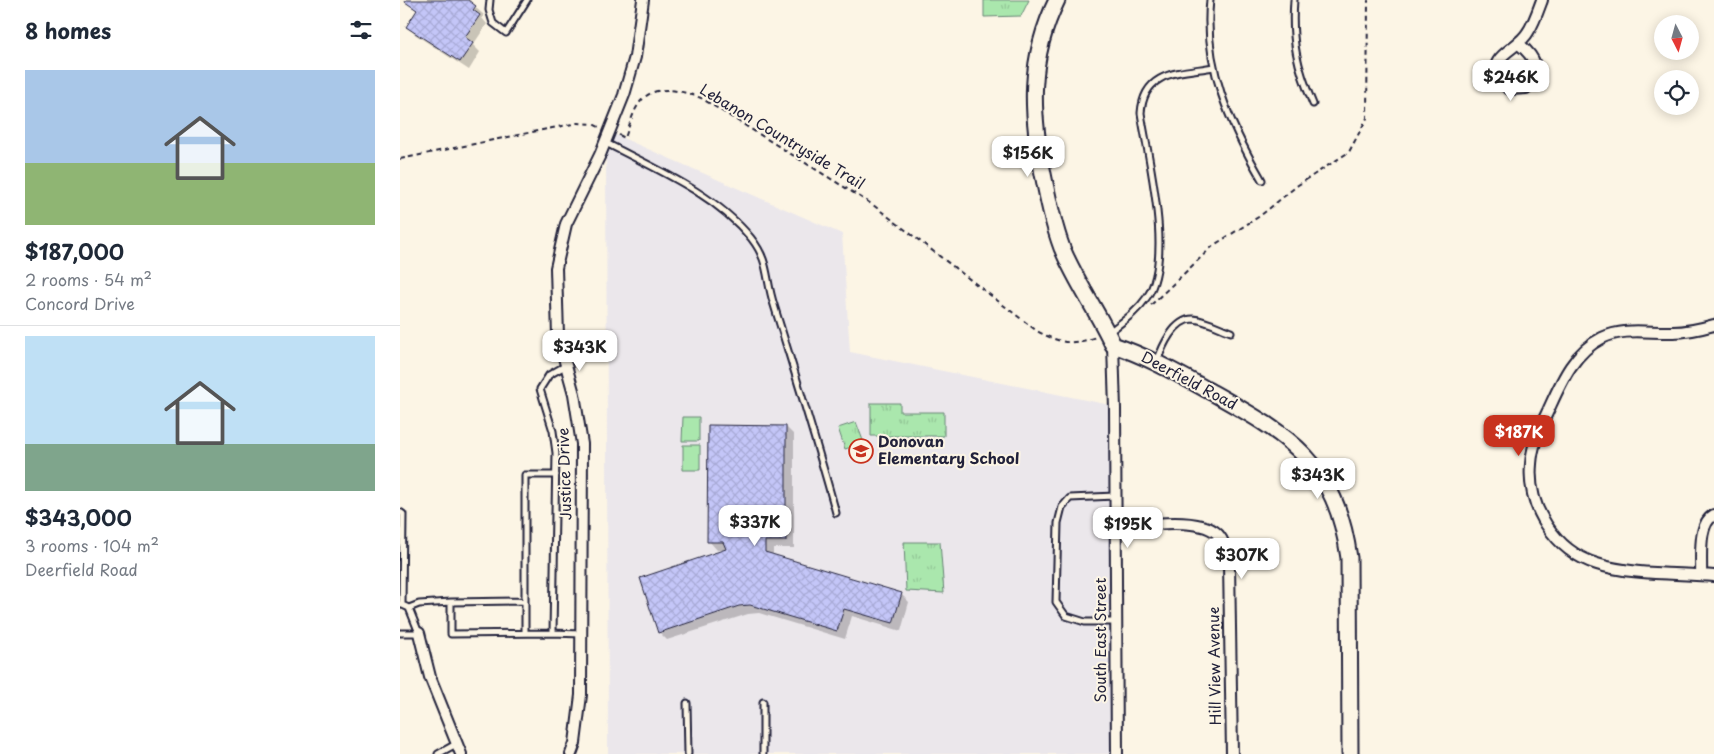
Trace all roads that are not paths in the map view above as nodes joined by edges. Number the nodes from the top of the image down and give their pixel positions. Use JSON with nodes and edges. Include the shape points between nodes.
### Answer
{"nodes":[{"id":1,"x":490,"y":0,"type":"edge"},
{"id":2,"x":527,"y":0,"type":"edge"},
{"id":3,"x":643,"y":0,"type":"edge"},
{"id":4,"x":1057,"y":0,"type":"edge"},
{"id":5,"x":1210,"y":0,"type":"edge"},
{"id":6,"x":1294,"y":0,"type":"edge"},
{"id":7,"x":1542,"y":0,"type":"edge"},
{"id":8,"x":1519,"y":44,"type":"junction"},
{"id":9,"x":1214,"y":67,"type":"junction"},
{"id":10,"x":1313,"y":104,"type":"dead end"},
{"id":11,"x":606,"y":142,"type":"junction"},
{"id":12,"x":1262,"y":180,"type":"dead end"},
{"id":13,"x":1714,"y":326,"type":"edge"},
{"id":14,"x":1230,"y":332,"type":"dead end"},
{"id":15,"x":1110,"y":339,"type":"junction"},
{"id":16,"x":1157,"y":362,"type":"junction"},
{"id":17,"x":565,"y":366,"type":"junction"},
{"id":18,"x":556,"y":475,"type":"junction"},
{"id":19,"x":1115,"y":496,"type":"junction"},
{"id":20,"x":400,"y":512,"type":"edge"},
{"id":21,"x":836,"y":513,"type":"dead end"},
{"id":22,"x":1714,"y":515,"type":"edge"},
{"id":23,"x":1116,"y":527,"type":"junction"},
{"id":24,"x":1702,"y":575,"type":"junction"},
{"id":25,"x":1714,"y":576,"type":"edge"},
{"id":26,"x":525,"y":601,"type":"junction"},
{"id":27,"x":451,"y":602,"type":"junction"},
{"id":28,"x":401,"y":605,"type":"edge"},
{"id":29,"x":409,"y":608,"type":"junction"},
{"id":30,"x":1116,"y":622,"type":"junction"},
{"id":31,"x":400,"y":633,"type":"edge"},
{"id":32,"x":419,"y":633,"type":"junction"},
{"id":33,"x":525,"y":633,"type":"junction"},
{"id":34,"x":553,"y":633,"type":"junction"},
{"id":35,"x":581,"y":634,"type":"junction"},
{"id":36,"x":764,"y":702,"type":"dead end"},
{"id":37,"x":687,"y":703,"type":"dead end"},
{"id":38,"x":456,"y":744,"type":"junction"},
{"id":39,"x":438,"y":754,"type":"edge"},
{"id":40,"x":461,"y":754,"type":"edge"},
{"id":41,"x":571,"y":754,"type":"edge"},
{"id":42,"x":688,"y":754,"type":"edge"},
{"id":43,"x":763,"y":754,"type":"edge"},
{"id":44,"x":1117,"y":754,"type":"edge"},
{"id":45,"x":1232,"y":754,"type":"edge"},
{"id":46,"x":1350,"y":754,"type":"edge"}],
"edges":[{"from":1,"to":2,"type":"lane","via":[[493,23],[506,33]]},
{"from":3,"to":11,"type":"street","name":"Justice Drive","via":[[635,57]]},
{"from":4,"to":15,"type":"street","via":[[1044,33],[1033,89],[1036,138],[1047,194],[1063,248]]},
{"from":5,"to":9,"type":"lane","via":[[1209,32]]},
{"from":6,"to":10,"type":"lane","via":[[1292,34],[1296,60]]},
{"from":7,"to":8,"type":"street","via":[[1529,32]]},
{"from":8,"to":8,"type":"street","via":[[1505,52],[1495,65],[1497,80],[1510,90],[1526,88],[1535,75],[1532,55]]},
{"from":9,"to":12,"type":"lane","via":[[1229,116]]},
{"from":9,"to":15,"type":"lane","via":[[1168,75],[1154,81],[1147,90],[1141,113],[1161,248],[1148,297]]},
{"from":11,"to":17,"type":"street","name":"Justice Drive","via":[[566,224],[556,268],[558,336]]},
{"from":11,"to":21,"type":"lane","via":[[685,184],[720,209],[750,238],[765,260],[771,295]]},
{"from":13,"to":24,"type":"street","via":[[1672,333],[1624,332],[1601,338],[1588,347],[1572,364],[1558,390],[1534,444],[1531,463],[1532,488],[1543,518],[1562,544],[1575,554],[1612,568]]},
{"from":14,"to":16,"type":"lane","via":[[1193,319],[1180,324],[1164,344]]},
{"from":15,"to":16,"type":"street","name":"Deerfield Road"},
{"from":15,"to":19,"type":"street","name":"South East Street"},
{"from":16,"to":46,"type":"street","name":"Deerfield Road","via":[[1290,440],[1307,457],[1330,490],[1344,526],[1349,558]]},
{"from":17,"to":18,"type":"lane","via":[[550,375],[540,389],[553,431]]},
{"from":17,"to":35,"type":"street","name":"Justice Drive","via":[[574,394],[582,444]]},
{"from":18,"to":26,"type":"lane","via":[[525,475]]},
{"from":18,"to":34,"type":"lane"},
{"from":19,"to":23,"type":"street","name":"South East Street"},
{"from":19,"to":30,"type":"lane","via":[[1070,498],[1062,506],[1058,522],[1056,602],[1066,616],[1085,622]]},
{"from":20,"to":28,"type":"lane","via":[[403,514]]},
{"from":22,"to":24,"type":"street","via":[[1703,531]]},
{"from":23,"to":30,"type":"street","name":"South East Street"},
{"from":23,"to":45,"type":"street","name":"Hill View Avenue","via":[[1190,523],[1220,536],[1229,563]]},
{"from":24,"to":25,"type":"street"},
{"from":26,"to":27,"type":"lane"},
{"from":26,"to":33,"type":"lane"},
{"from":27,"to":29,"type":"lane","via":[[419,604]]},
{"from":27,"to":33,"type":"lane","via":[[451,634]]},
{"from":28,"to":29,"type":"lane"},
{"from":29,"to":32,"type":"lane"},
{"from":30,"to":44,"type":"street","name":"South East Street"},
{"from":31,"to":32,"type":"lane"},
{"from":32,"to":38,"type":"street","via":[[430,677]]},
{"from":33,"to":34,"type":"lane"},
{"from":34,"to":35,"type":"lane"},
{"from":35,"to":41,"type":"street","name":"Justice Drive","via":[[581,695]]},
{"from":36,"to":43,"type":"lane"},
{"from":37,"to":42,"type":"lane"},
{"from":38,"to":39,"type":"lane"},
{"from":38,"to":40,"type":"street"}]}
